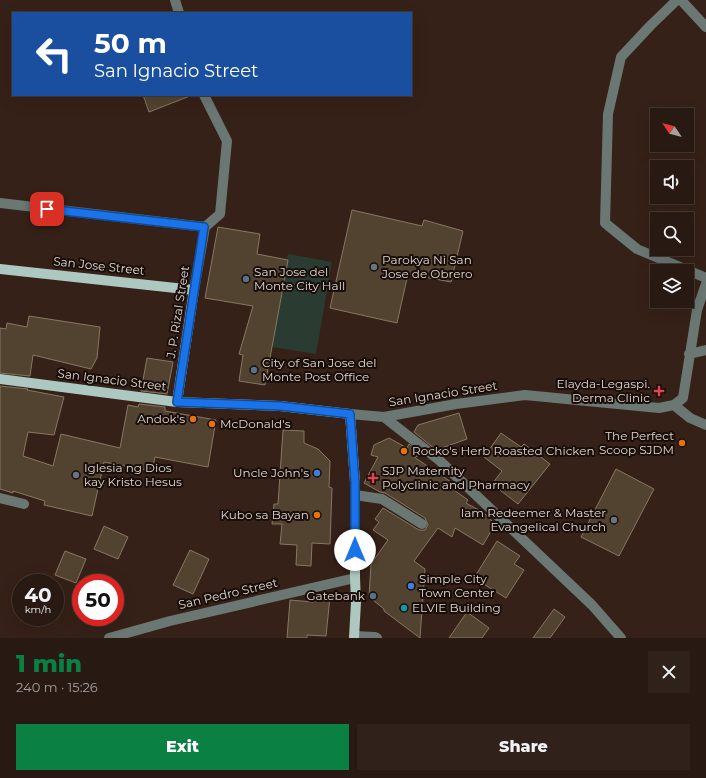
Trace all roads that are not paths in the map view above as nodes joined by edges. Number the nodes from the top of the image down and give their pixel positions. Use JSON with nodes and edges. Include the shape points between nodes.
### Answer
{"nodes":[{"id":1,"x":175,"y":0,"type":"edge"},
{"id":2,"x":677,"y":0,"type":"edge"},
{"id":3,"x":681,"y":0,"type":"edge"},
{"id":4,"x":179,"y":12,"type":"edge"},
{"id":5,"x":706,"y":27,"type":"edge"},
{"id":6,"x":204,"y":96,"type":"edge"},
{"id":7,"x":0,"y":203,"type":"edge"},
{"id":8,"x":204,"y":227,"type":"junction"},
{"id":9,"x":0,"y":268,"type":"edge"},
{"id":10,"x":706,"y":278,"type":"edge"},
{"id":11,"x":706,"y":284,"type":"edge"},
{"id":12,"x":194,"y":290,"type":"junction"},
{"id":13,"x":706,"y":350,"type":"edge"},
{"id":14,"x":689,"y":354,"type":"junction"},
{"id":15,"x":0,"y":379,"type":"edge"},
{"id":16,"x":177,"y":402,"type":"junction"},
{"id":17,"x":674,"y":405,"type":"junction"},
{"id":18,"x":350,"y":414,"type":"junction"},
{"id":19,"x":384,"y":417,"type":"junction"},
{"id":20,"x":706,"y":425,"type":"edge"},
{"id":21,"x":355,"y":495,"type":"junction"},
{"id":22,"x":0,"y":498,"type":"edge"},
{"id":23,"x":24,"y":504,"type":"dead end"},
{"id":24,"x":422,"y":524,"type":"dead end"},
{"id":25,"x":355,"y":578,"type":"junction"},
{"id":26,"x":354,"y":637,"type":"edge"},
{"id":27,"x":109,"y":638,"type":"edge"},
{"id":28,"x":377,"y":638,"type":"edge"},
{"id":29,"x":621,"y":638,"type":"edge"}],
"edges":[{"from":1,"to":4,"type":"street"},
{"from":2,"to":10,"type":"street","via":[[621,57],[608,114],[605,223],[637,249]]},
{"from":3,"to":5,"type":"street"},
{"from":6,"to":8,"type":"street","via":[[227,141],[220,214]]},
{"from":7,"to":8,"type":"street"},
{"from":8,"to":12,"type":"street","name":"J. P. Rizal Street"},
{"from":9,"to":12,"type":"main road","name":"San Jose Street"},
{"from":11,"to":14,"type":"street","via":[[697,310]]},
{"from":12,"to":16,"type":"main road","name":"J. P. Rizal Street"},
{"from":13,"to":14,"type":"street"},
{"from":14,"to":17,"type":"street","via":[[682,398]]},
{"from":15,"to":16,"type":"main road","name":"San Ignacio Street"},
{"from":16,"to":18,"type":"main road","name":"San Ignacio Street","via":[[280,406]]},
{"from":17,"to":19,"type":"street","name":"San Ignacio Street","via":[[659,408],[525,395]]},
{"from":17,"to":20,"type":"street","via":[[690,418]]},
{"from":18,"to":19,"type":"street","name":"San Ignacio Street"},
{"from":18,"to":21,"type":"main road"},
{"from":19,"to":29,"type":"street","via":[[444,466],[592,606]]},
{"from":21,"to":24,"type":"street","via":[[382,499]]},
{"from":21,"to":25,"type":"main road"},
{"from":22,"to":23,"type":"street"},
{"from":25,"to":26,"type":"main road"},
{"from":25,"to":27,"type":"street","name":"San Pedro Street","via":[[170,621]]},
{"from":26,"to":28,"type":"street"}]}
